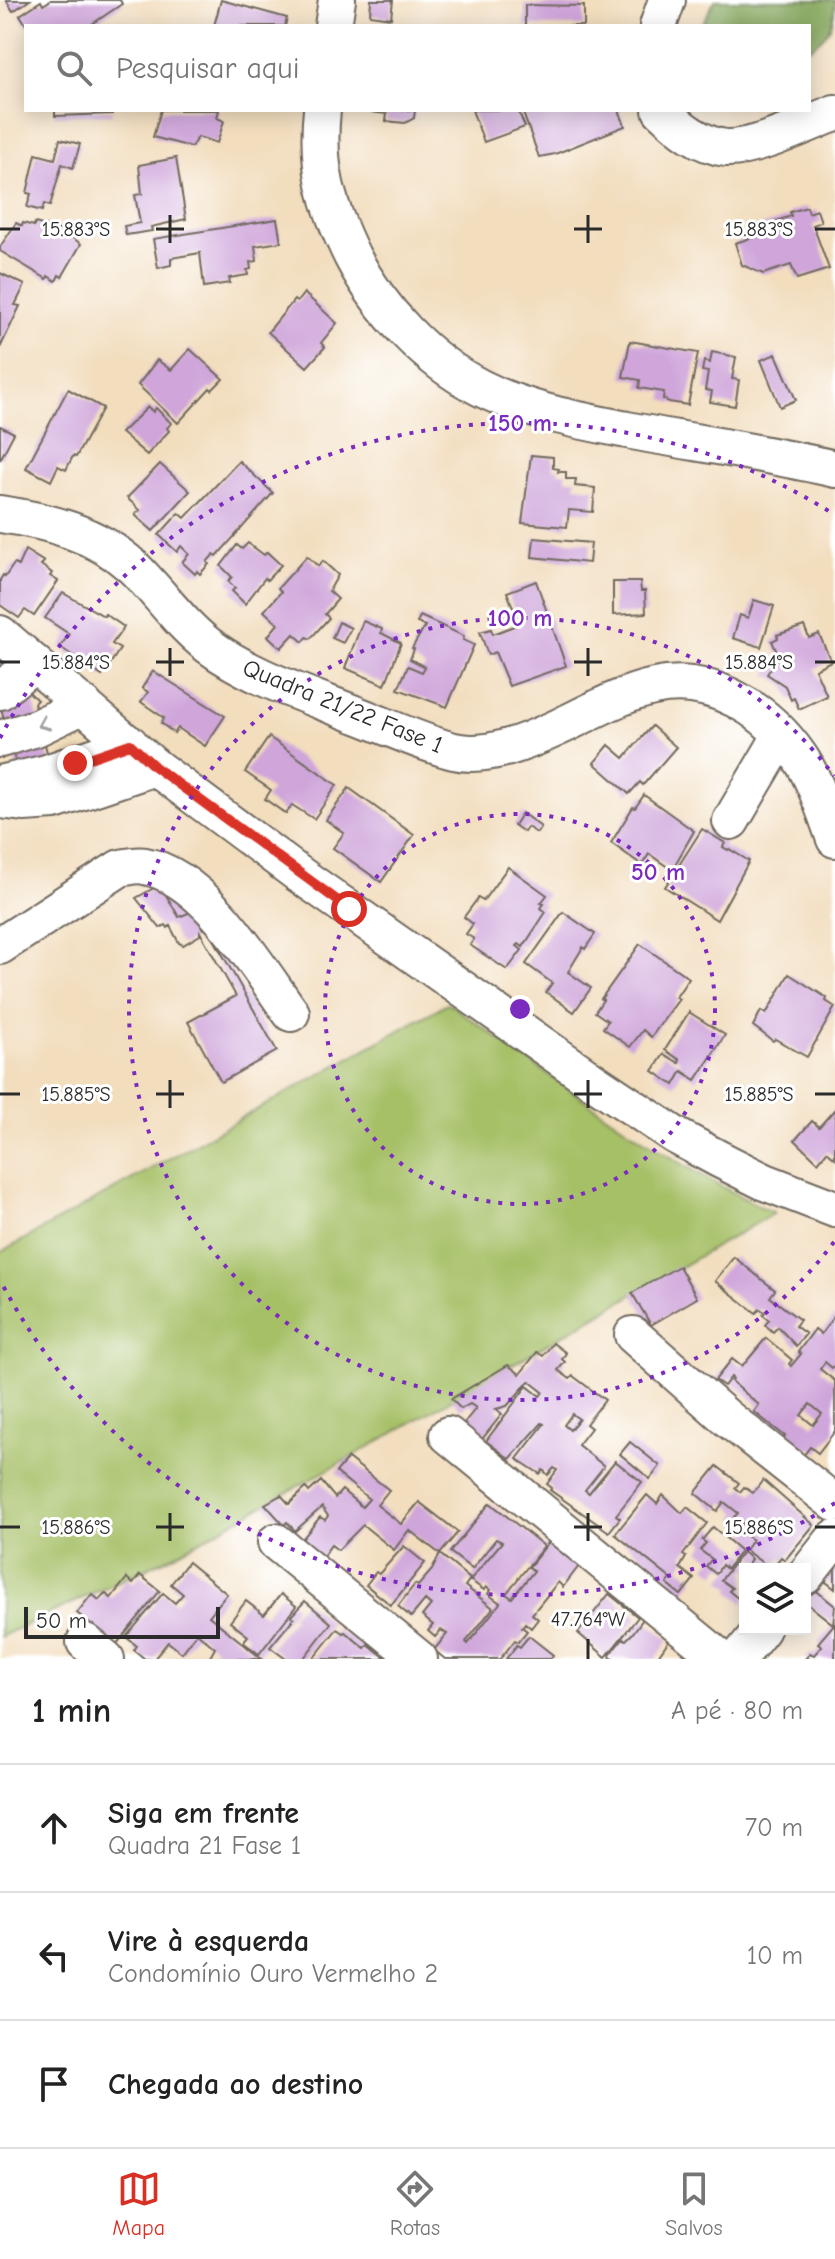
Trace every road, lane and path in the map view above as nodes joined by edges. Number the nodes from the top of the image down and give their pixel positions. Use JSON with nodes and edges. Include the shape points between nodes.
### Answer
{"nodes":[{"id":1,"x":337,"y":0,"type":"edge"},
{"id":2,"x":667,"y":0,"type":"edge"},
{"id":3,"x":333,"y":24,"type":"edge"},
{"id":4,"x":659,"y":24,"type":"edge"},
{"id":5,"x":322,"y":112,"type":"edge"},
{"id":6,"x":663,"y":112,"type":"edge"},
{"id":7,"x":835,"y":113,"type":"edge"},
{"id":8,"x":835,"y":469,"type":"edge"},
{"id":9,"x":0,"y":514,"type":"edge"},
{"id":10,"x":0,"y":634,"type":"edge"},
{"id":11,"x":34,"y":663,"type":"junction"},
{"id":12,"x":0,"y":691,"type":"edge"},
{"id":13,"x":84,"y":705,"type":"junction"},
{"id":14,"x":781,"y":736,"type":"junction"},
{"id":15,"x":0,"y":739,"type":"edge"},
{"id":16,"x":142,"y":756,"type":"junction"},
{"id":17,"x":0,"y":784,"type":"edge"},
{"id":18,"x":0,"y":800,"type":"edge"},
{"id":19,"x":731,"y":821,"type":"dead end"},
{"id":20,"x":835,"y":839,"type":"edge"},
{"id":21,"x":0,"y":946,"type":"edge"},
{"id":22,"x":291,"y":1013,"type":"dead end"},
{"id":23,"x":835,"y":1209,"type":"edge"},
{"id":24,"x":633,"y":1335,"type":"dead end"},
{"id":25,"x":448,"y":1435,"type":"dead end"},
{"id":26,"x":835,"y":1503,"type":"edge"},
{"id":27,"x":835,"y":1538,"type":"edge"},
{"id":28,"x":276,"y":1542,"type":"dead end"},
{"id":29,"x":811,"y":1568,"type":"edge"},
{"id":30,"x":757,"y":1635,"type":"edge"},
{"id":31,"x":419,"y":1659,"type":"edge"},
{"id":32,"x":721,"y":1659,"type":"edge"},
{"id":33,"x":738,"y":1659,"type":"edge"}],
"edges":[{"from":1,"to":3,"type":"street"},
{"from":2,"to":4,"type":"street"},
{"from":5,"to":8,"type":"street","via":[[321,175],[339,229],[364,279],[387,309],[450,370],[482,389],[572,419]]},
{"from":6,"to":7,"type":"street","via":[[702,142],[728,148],[760,142]]},
{"from":9,"to":14,"type":"street","name":"Quadra 21/22 Fase 1","via":[[45,521],[98,542],[131,566],[207,644],[233,661],[457,752],[528,741],[625,697],[677,683],[705,686],[734,698]]},
{"from":10,"to":11,"type":"street"},
{"from":11,"to":12,"type":"street"},
{"from":11,"to":13,"type":"street"},
{"from":13,"to":15,"type":"street","one_way":true},
{"from":13,"to":16,"type":"street"},
{"from":14,"to":19,"type":"street"},
{"from":14,"to":20,"type":"street","name":"Quadra 21/22 Fase 1","via":[[799,756]]},
{"from":16,"to":17,"type":"street"},
{"from":16,"to":18,"type":"street","via":[[54,801]]},
{"from":16,"to":23,"type":"street","via":[[300,875],[676,1136],[765,1182]]},
{"from":21,"to":22,"type":"street","via":[[120,868],[141,865],[186,886],[211,906]]},
{"from":24,"to":26,"type":"street"},
{"from":25,"to":32,"type":"street"},
{"from":27,"to":29,"type":"street"},
{"from":28,"to":31,"type":"street"},
{"from":30,"to":33,"type":"street"}]}
